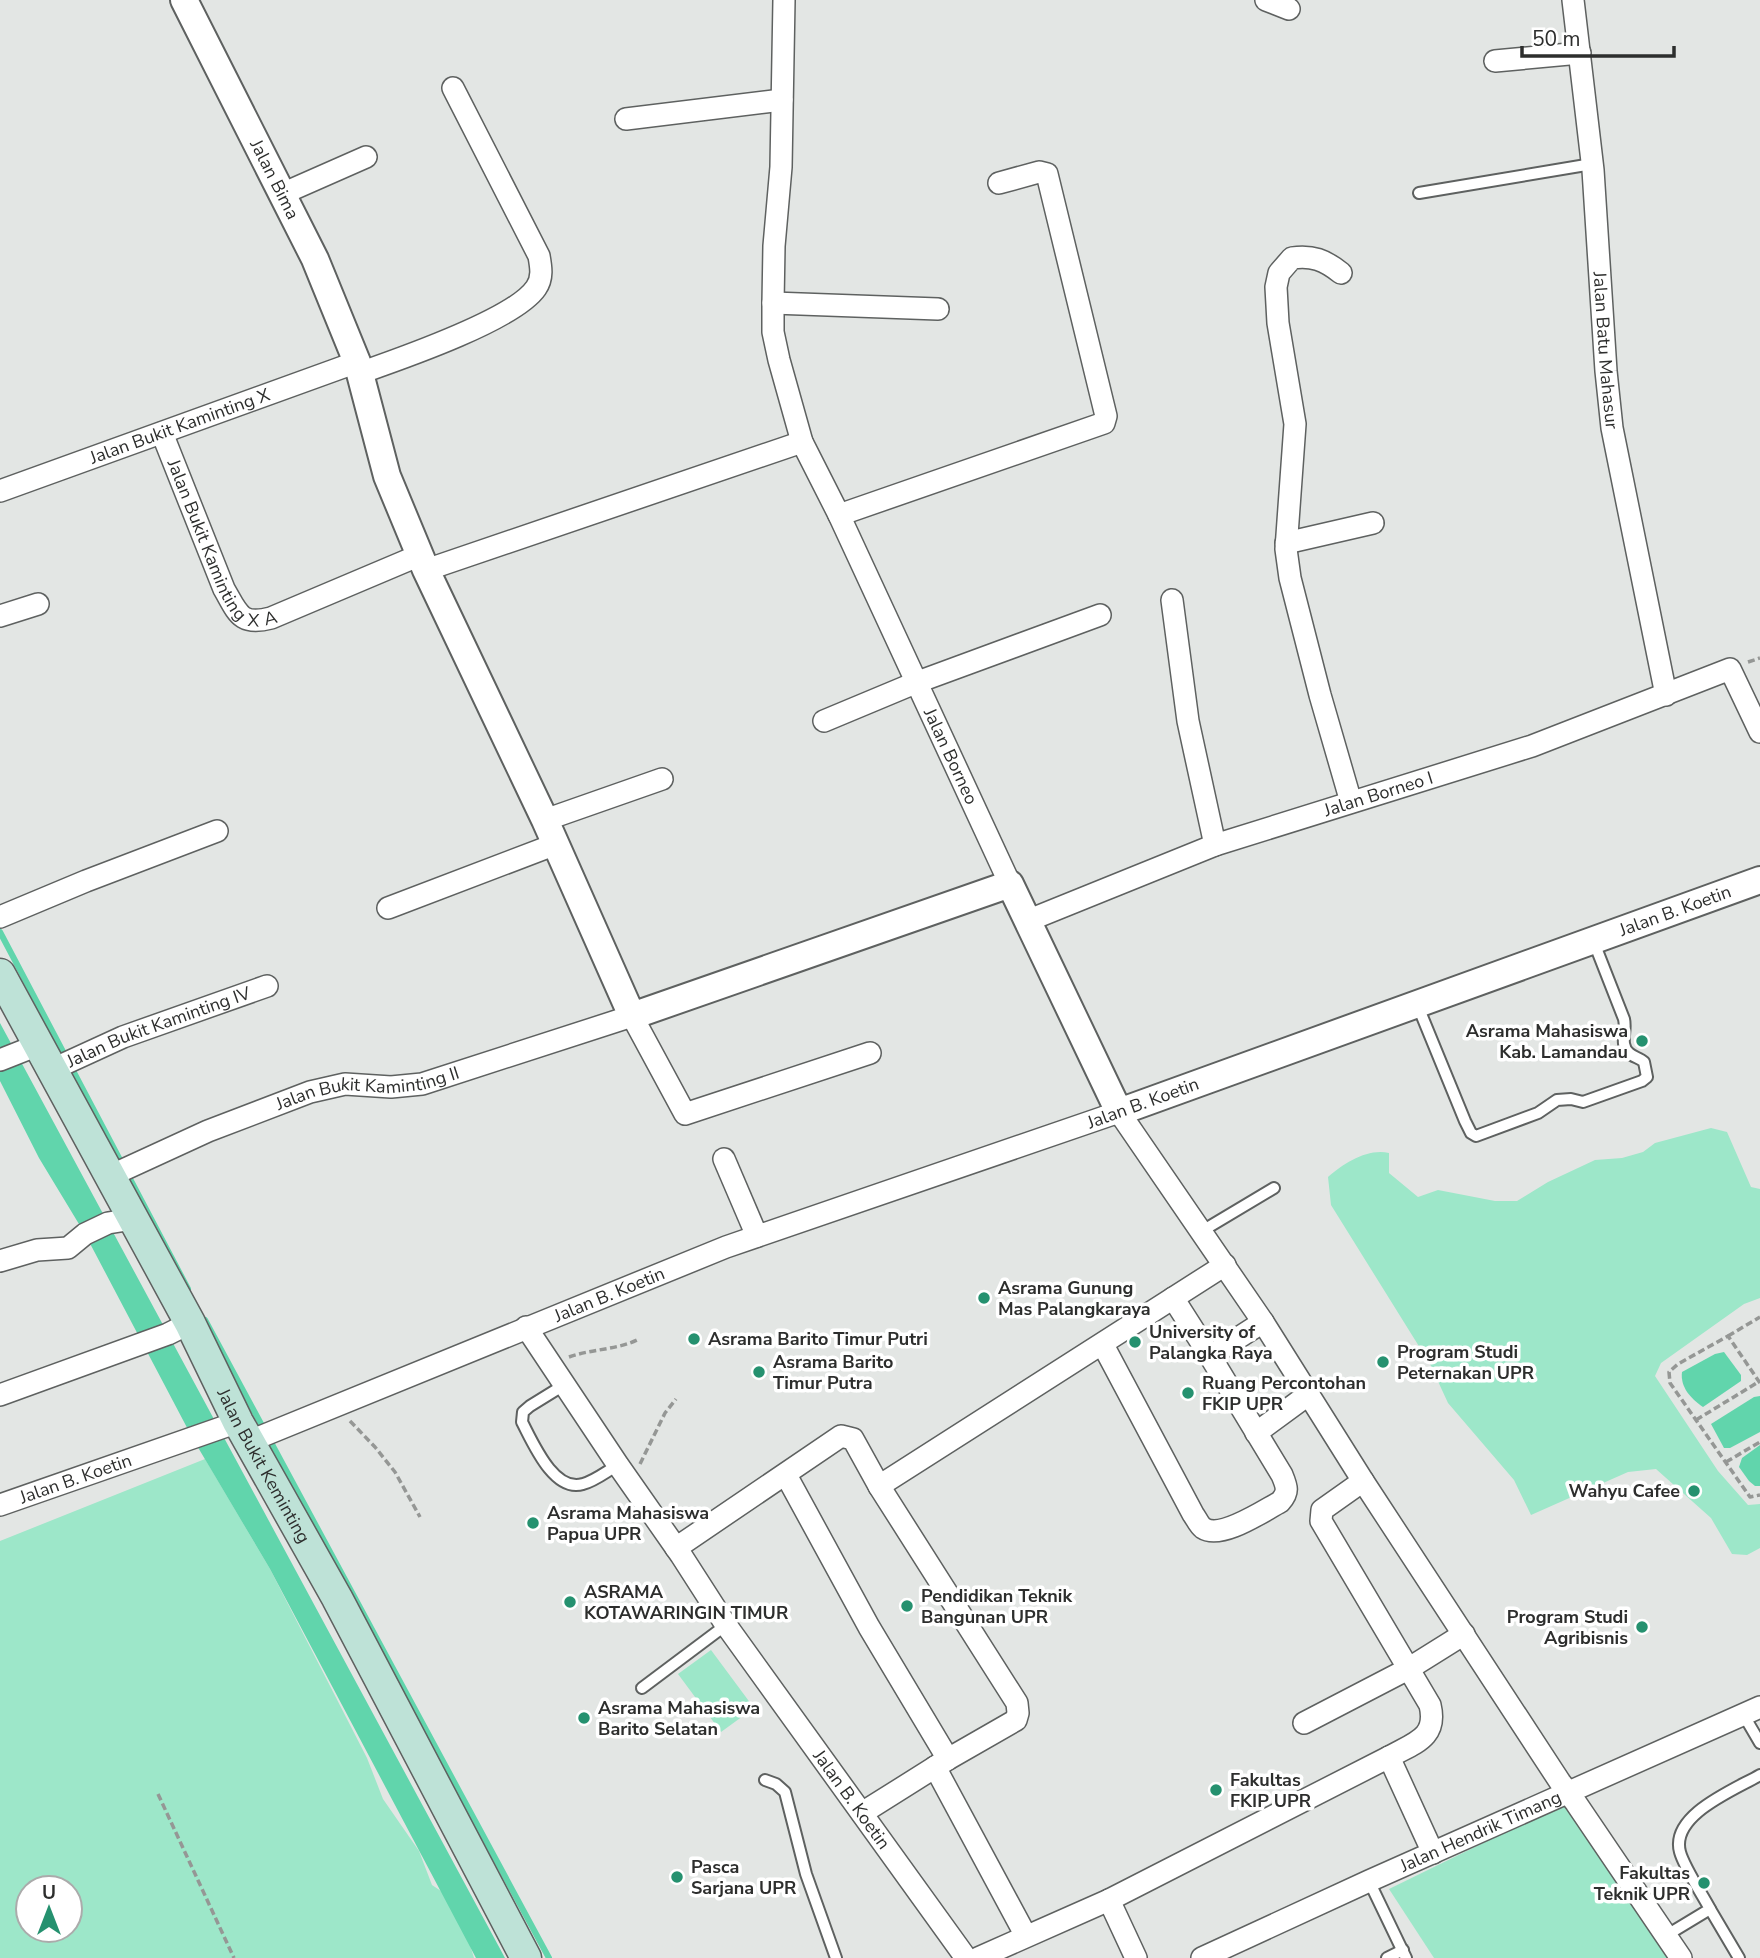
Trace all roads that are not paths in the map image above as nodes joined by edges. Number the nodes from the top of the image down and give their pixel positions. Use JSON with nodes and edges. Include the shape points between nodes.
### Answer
{"nodes":[{"id":1,"x":184,"y":0,"type":"edge"},
{"id":2,"x":784,"y":0,"type":"edge"},
{"id":3,"x":1266,"y":0,"type":"edge"},
{"id":4,"x":1573,"y":0,"type":"edge"},
{"id":5,"x":1289,"y":9,"type":"dead end"},
{"id":6,"x":1580,"y":53,"type":"junction"},
{"id":7,"x":1495,"y":61,"type":"dead end"},
{"id":8,"x":453,"y":88,"type":"dead end"},
{"id":9,"x":782,"y":100,"type":"junction"},
{"id":10,"x":626,"y":119,"type":"dead end"},
{"id":11,"x":366,"y":157,"type":"dead end"},
{"id":12,"x":1592,"y":164,"type":"junction"},
{"id":13,"x":999,"y":183,"type":"dead end"},
{"id":14,"x":1419,"y":193,"type":"dead end"},
{"id":15,"x":282,"y":194,"type":"junction"},
{"id":16,"x":1340,"y":273,"type":"dead end"},
{"id":17,"x":773,"y":303,"type":"junction"},
{"id":18,"x":938,"y":309,"type":"dead end"},
{"id":19,"x":359,"y":367,"type":"junction"},
{"id":20,"x":162,"y":433,"type":"junction"},
{"id":21,"x":802,"y":442,"type":"junction"},
{"id":22,"x":0,"y":491,"type":"edge"},
{"id":23,"x":839,"y":515,"type":"junction"},
{"id":24,"x":1373,"y":523,"type":"dead end"},
{"id":25,"x":1286,"y":543,"type":"junction"},
{"id":26,"x":423,"y":563,"type":"junction"},
{"id":27,"x":1171,"y":600,"type":"dead end"},
{"id":28,"x":38,"y":604,"type":"dead end"},
{"id":29,"x":1100,"y":615,"type":"dead end"},
{"id":30,"x":0,"y":616,"type":"edge"},
{"id":31,"x":915,"y":683,"type":"junction"},
{"id":32,"x":1666,"y":695,"type":"junction"},
{"id":33,"x":824,"y":721,"type":"dead end"},
{"id":34,"x":1760,"y":732,"type":"edge"},
{"id":35,"x":662,"y":779,"type":"dead end"},
{"id":36,"x":1351,"y":802,"type":"junction"},
{"id":37,"x":217,"y":831,"type":"dead end"},
{"id":38,"x":550,"y":832,"type":"junction"},
{"id":39,"x":1216,"y":845,"type":"junction"},
{"id":40,"x":1760,"y":880,"type":"edge"},
{"id":41,"x":1010,"y":884,"type":"junction"},
{"id":42,"x":388,"y":908,"type":"dead end"},
{"id":43,"x":0,"y":917,"type":"edge"},
{"id":44,"x":1027,"y":921,"type":"junction"},
{"id":45,"x":1592,"y":940,"type":"junction"},
{"id":46,"x":0,"y":974,"type":"edge"},
{"id":47,"x":267,"y":986,"type":"dead end"},
{"id":48,"x":1417,"y":1004,"type":"junction"},
{"id":49,"x":632,"y":1016,"type":"junction"},
{"id":50,"x":870,"y":1053,"type":"dead end"},
{"id":51,"x":26,"y":1057,"type":"edge"},
{"id":52,"x":1119,"y":1112,"type":"junction"},
{"id":53,"x":724,"y":1159,"type":"dead end"},
{"id":54,"x":110,"y":1176,"type":"junction"},
{"id":55,"x":1274,"y":1188,"type":"dead end"},
{"id":56,"x":121,"y":1221,"type":"junction"},
{"id":57,"x":1202,"y":1231,"type":"junction"},
{"id":58,"x":757,"y":1236,"type":"junction"},
{"id":59,"x":0,"y":1261,"type":"edge"},
{"id":60,"x":1225,"y":1265,"type":"junction"},
{"id":61,"x":1173,"y":1298,"type":"junction"},
{"id":62,"x":1264,"y":1322,"type":"junction"},
{"id":63,"x":526,"y":1327,"type":"junction"},
{"id":64,"x":179,"y":1329,"type":"junction"},
{"id":65,"x":1103,"y":1345,"type":"junction"},
{"id":66,"x":1210,"y":1356,"type":"junction"},
{"id":67,"x":559,"y":1376,"type":"junction"},
{"id":68,"x":1310,"y":1394,"type":"junction"},
{"id":69,"x":0,"y":1395,"type":"edge"},
{"id":70,"x":236,"y":1431,"type":"junction"},
{"id":71,"x":1256,"y":1433,"type":"junction"},
{"id":72,"x":622,"y":1472,"type":"junction"},
{"id":73,"x":786,"y":1475,"type":"junction"},
{"id":74,"x":1363,"y":1481,"type":"junction"},
{"id":75,"x":879,"y":1486,"type":"junction"},
{"id":76,"x":0,"y":1505,"type":"edge"},
{"id":77,"x":676,"y":1548,"type":"junction"},
{"id":78,"x":726,"y":1625,"type":"junction"},
{"id":79,"x":1464,"y":1634,"type":"junction"},
{"id":80,"x":1409,"y":1668,"type":"junction"},
{"id":81,"x":642,"y":1688,"type":"dead end"},
{"id":82,"x":1752,"y":1711,"type":"edge"},
{"id":83,"x":1304,"y":1723,"type":"dead end"},
{"id":84,"x":1760,"y":1743,"type":"edge"},
{"id":85,"x":1389,"y":1757,"type":"junction"},
{"id":86,"x":941,"y":1763,"type":"junction"},
{"id":87,"x":1760,"y":1775,"type":"edge"},
{"id":88,"x":765,"y":1780,"type":"dead end"},
{"id":89,"x":1569,"y":1792,"type":"junction"},
{"id":90,"x":862,"y":1813,"type":"junction"},
{"id":91,"x":1433,"y":1853,"type":"junction"},
{"id":92,"x":1369,"y":1881,"type":"junction"},
{"id":93,"x":1109,"y":1900,"type":"junction"},
{"id":94,"x":1710,"y":1909,"type":"junction"},
{"id":95,"x":1667,"y":1935,"type":"junction"},
{"id":96,"x":1026,"y":1936,"type":"junction"},
{"id":97,"x":1405,"y":1954,"type":"edge"},
{"id":98,"x":526,"y":1958,"type":"edge"},
{"id":99,"x":836,"y":1958,"type":"edge"},
{"id":100,"x":966,"y":1958,"type":"edge"},
{"id":101,"x":978,"y":1958,"type":"edge"},
{"id":102,"x":1136,"y":1958,"type":"edge"},
{"id":103,"x":1202,"y":1958,"type":"edge"},
{"id":104,"x":1387,"y":1958,"type":"edge"},
{"id":105,"x":1681,"y":1958,"type":"edge"},
{"id":106,"x":1738,"y":1958,"type":"edge"}],
"edges":[{"from":1,"to":15,"type":"street","name":"Jalan Bima"},
{"from":2,"to":9,"type":"street","name":"Jalan Borneo"},
{"from":3,"to":5,"type":"street"},
{"from":4,"to":6,"type":"street","name":"Jalan Batu Mahasur"},
{"from":6,"to":7,"type":"street"},
{"from":6,"to":12,"type":"street","name":"Jalan Batu Mahasur"},
{"from":8,"to":19,"type":"street","name":"Jalan Bukit Kaminting X","via":[[539,256],[542,271],[538,285],[527,299],[462,333]]},
{"from":9,"to":10,"type":"street"},
{"from":9,"to":17,"type":"street","name":"Jalan Borneo"},
{"from":11,"to":15,"type":"street"},
{"from":12,"to":14,"type":"lane"},
{"from":12,"to":32,"type":"street","name":"Jalan Batu Mahasur","via":[[1612,428]]},
{"from":13,"to":23,"type":"street","via":[[1047,174],[1106,416],[1104,423]]},
{"from":15,"to":19,"type":"street","name":"Jalan Bima","via":[[315,259]]},
{"from":16,"to":25,"type":"street","via":[[1328,262],[1292,258],[1279,273],[1276,288],[1295,424]]},
{"from":17,"to":18,"type":"street"},
{"from":17,"to":21,"type":"street","name":"Jalan Borneo","via":[[773,332]]},
{"from":19,"to":20,"type":"street","name":"Jalan Bukit Kaminting X"},
{"from":19,"to":26,"type":"street","name":"Jalan Bima","via":[[387,476]]},
{"from":20,"to":22,"type":"street","name":"Jalan Bukit Kaminting X"},
{"from":20,"to":26,"type":"street","name":"Jalan Bukit Kaminting X A","via":[[224,589],[246,620],[271,618]]},
{"from":21,"to":23,"type":"street","name":"Jalan Borneo"},
{"from":21,"to":26,"type":"street"},
{"from":23,"to":31,"type":"street","name":"Jalan Borneo"},
{"from":24,"to":25,"type":"street"},
{"from":25,"to":36,"type":"street","via":[[1290,578]]},
{"from":26,"to":38,"type":"street","name":"Jalan Bima"},
{"from":27,"to":39,"type":"street","via":[[1188,721]]},
{"from":28,"to":30,"type":"street"},
{"from":29,"to":31,"type":"street"},
{"from":31,"to":33,"type":"street"},
{"from":31,"to":41,"type":"street","name":"Jalan Borneo"},
{"from":32,"to":34,"type":"street","name":"Jalan Borneo I","via":[[1730,669]]},
{"from":32,"to":36,"type":"street","name":"Jalan Borneo I","via":[[1532,746]]},
{"from":35,"to":38,"type":"street"},
{"from":36,"to":39,"type":"street","name":"Jalan Borneo I"},
{"from":37,"to":43,"type":"street"},
{"from":38,"to":42,"type":"street"},
{"from":38,"to":49,"type":"street","name":"Jalan Bima"},
{"from":39,"to":44,"type":"street","name":"Jalan Borneo I"},
{"from":40,"to":45,"type":"street","name":"Jalan B. Koetin"},
{"from":41,"to":44,"type":"street","name":"Jalan Borneo"},
{"from":41,"to":49,"type":"street"},
{"from":44,"to":52,"type":"street","name":"Jalan Borneo"},
{"from":45,"to":48,"type":"street","name":"Jalan B. Koetin"},
{"from":45,"to":48,"type":"lane","via":[[1624,1019],[1624,1047],[1644,1062],[1648,1072],[1642,1081],[1617,1091],[1583,1102],[1557,1100],[1538,1113],[1476,1136],[1465,1121]]},
{"from":46,"to":51,"type":"main road","name":"Jalan Bukit Keminting"},
{"from":47,"to":51,"type":"street","name":"Jalan Bukit Kaminting IV","via":[[123,1037]]},
{"from":48,"to":52,"type":"street","name":"Jalan B. Koetin"},
{"from":49,"to":50,"type":"street","via":[[685,1114]]},
{"from":49,"to":54,"type":"street","name":"Jalan Bukit Kaminting II","via":[[422,1084],[345,1084],[310,1092],[208,1130]]},
{"from":51,"to":54,"type":"main road","name":"Jalan Bukit Keminting"},
{"from":52,"to":57,"type":"street"},
{"from":52,"to":58,"type":"street","name":"Jalan B. Koetin"},
{"from":53,"to":58,"type":"street"},
{"from":54,"to":56,"type":"main road","name":"Jalan Bukit Keminting"},
{"from":55,"to":57,"type":"lane"},
{"from":56,"to":59,"type":"street","via":[[85,1234],[68,1248],[37,1250]]},
{"from":56,"to":64,"type":"main road","name":"Jalan Bukit Keminting"},
{"from":57,"to":60,"type":"street"},
{"from":58,"to":63,"type":"street","name":"Jalan B. Koetin"},
{"from":60,"to":61,"type":"street"},
{"from":60,"to":62,"type":"street"},
{"from":61,"to":65,"type":"street"},
{"from":61,"to":66,"type":"street"},
{"from":62,"to":66,"type":"street"},
{"from":62,"to":68,"type":"street"},
{"from":63,"to":67,"type":"street","name":"Jalan B. Koetin"},
{"from":63,"to":70,"type":"street","name":"Jalan B. Koetin","via":[[339,1405]]},
{"from":64,"to":69,"type":"street"},
{"from":64,"to":70,"type":"main road","name":"Jalan Bukit Keminting"},
{"from":65,"to":71,"type":"street","via":[[1202,1527],[1225,1531],[1286,1495],[1282,1475]]},
{"from":65,"to":75,"type":"street"},
{"from":66,"to":71,"type":"street"},
{"from":67,"to":72,"type":"street","name":"Jalan B. Koetin"},
{"from":67,"to":72,"type":"lane","via":[[523,1412],[522,1422],[556,1479],[582,1485]]},
{"from":68,"to":71,"type":"street"},
{"from":68,"to":74,"type":"street"},
{"from":70,"to":76,"type":"street","name":"Jalan B. Koetin","via":[[193,1439]]},
{"from":70,"to":98,"type":"main road","name":"Jalan Bukit Keminting","via":[[337,1598]]},
{"from":72,"to":77,"type":"street","name":"Jalan B. Koetin"},
{"from":73,"to":75,"type":"street","via":[[847,1436]]},
{"from":73,"to":77,"type":"street"},
{"from":73,"to":86,"type":"street"},
{"from":74,"to":79,"type":"street"},
{"from":74,"to":80,"type":"street","via":[[1322,1510],[1321,1521]]},
{"from":75,"to":86,"type":"street","via":[[1017,1703],[1016,1720]]},
{"from":77,"to":78,"type":"street","name":"Jalan B. Koetin"},
{"from":78,"to":81,"type":"lane"},
{"from":78,"to":90,"type":"street","name":"Jalan B. Koetin"},
{"from":79,"to":80,"type":"street"},
{"from":79,"to":89,"type":"street"},
{"from":80,"to":83,"type":"street"},
{"from":80,"to":85,"type":"street","via":[[1430,1705],[1433,1725],[1428,1734]]},
{"from":82,"to":84,"type":"lane"},
{"from":82,"to":89,"type":"street","name":"Jalan Hendrik Timang"},
{"from":85,"to":91,"type":"street"},
{"from":85,"to":93,"type":"street"},
{"from":86,"to":90,"type":"street"},
{"from":86,"to":96,"type":"street"},
{"from":87,"to":94,"type":"lane","via":[[1692,1815],[1681,1828],[1679,1851]]},
{"from":88,"to":99,"type":"lane","via":[[785,1793],[806,1874]]},
{"from":89,"to":91,"type":"street","name":"Jalan Hendrik Timang"},
{"from":89,"to":95,"type":"street"},
{"from":90,"to":100,"type":"street","name":"Jalan B. Koetin"},
{"from":91,"to":92,"type":"street","name":"Jalan Hendrik Timang"},
{"from":92,"to":97,"type":"lane"},
{"from":92,"to":103,"type":"street","name":"Jalan Hendrik Timang"},
{"from":93,"to":96,"type":"street"},
{"from":93,"to":102,"type":"street"},
{"from":94,"to":95,"type":"lane"},
{"from":94,"to":106,"type":"lane"},
{"from":95,"to":105,"type":"street"},
{"from":96,"to":101,"type":"street"},
{"from":97,"to":104,"type":"lane"}]}
